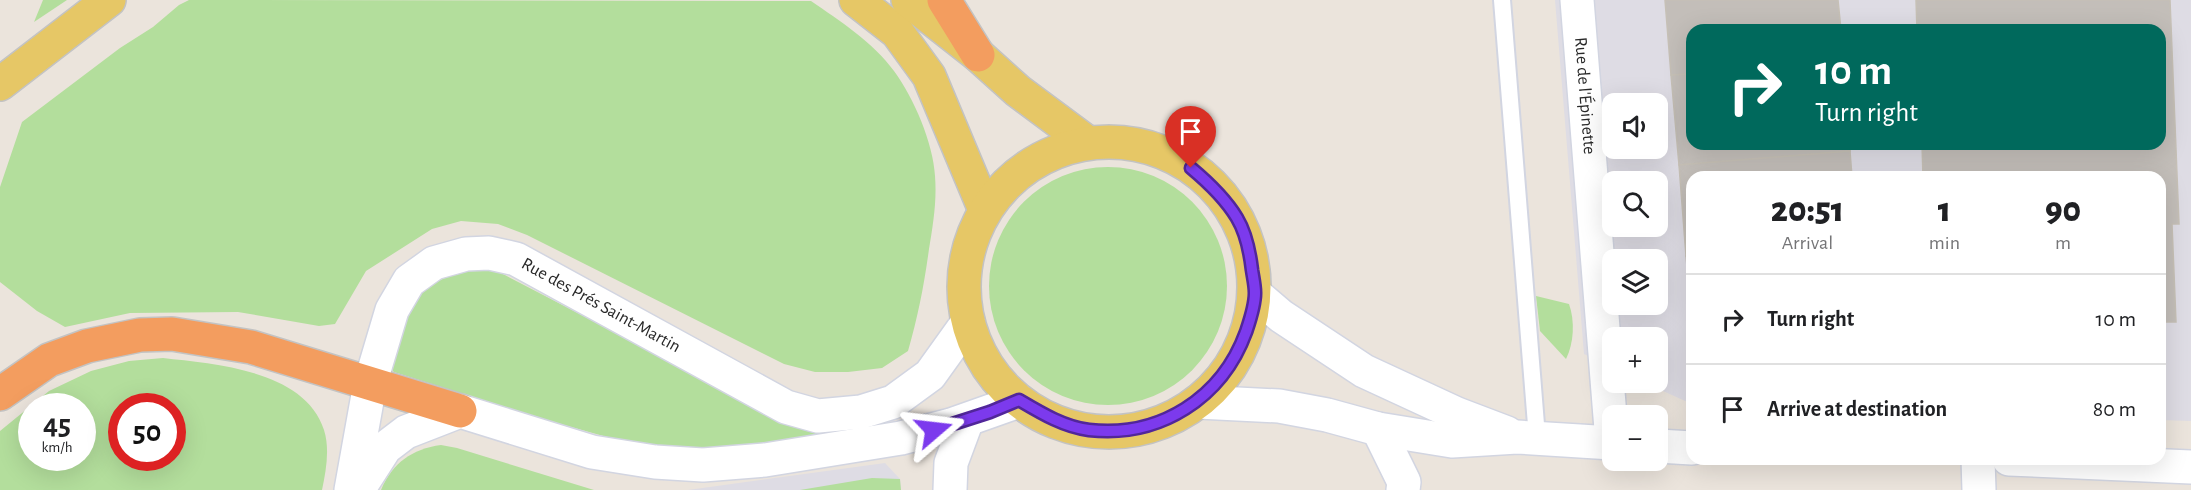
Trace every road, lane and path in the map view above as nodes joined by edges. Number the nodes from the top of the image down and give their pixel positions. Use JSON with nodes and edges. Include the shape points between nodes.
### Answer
{"nodes":[{"id":1,"x":856,"y":0,"type":"edge"},
{"id":2,"x":908,"y":0,"type":"edge"},
{"id":3,"x":944,"y":0,"type":"edge"},
{"id":4,"x":1502,"y":0,"type":"edge"},
{"id":5,"x":1577,"y":0,"type":"edge"},
{"id":6,"x":104,"y":3,"type":"edge"},
{"id":7,"x":978,"y":55,"type":"junction"},
{"id":8,"x":0,"y":84,"type":"edge"},
{"id":9,"x":1088,"y":143,"type":"junction"},
{"id":10,"x":985,"y":210,"type":"junction"},
{"id":11,"x":1255,"y":294,"type":"junction"},
{"id":12,"x":968,"y":322,"type":"junction"},
{"id":13,"x":370,"y":384,"type":"junction"},
{"id":14,"x":0,"y":394,"type":"edge"},
{"id":15,"x":1019,"y":400,"type":"junction"},
{"id":16,"x":1197,"y":402,"type":"junction"},
{"id":17,"x":1609,"y":405,"type":"edge"},
{"id":18,"x":460,"y":411,"type":"junction"},
{"id":19,"x":967,"y":420,"type":"junction"},
{"id":20,"x":1378,"y":429,"type":"junction"},
{"id":21,"x":1527,"y":437,"type":"junction"},
{"id":22,"x":1602,"y":441,"type":"edge"},
{"id":23,"x":1668,"y":446,"type":"edge"},
{"id":24,"x":1686,"y":447,"type":"edge"},
{"id":25,"x":1978,"y":465,"type":"edge"},
{"id":26,"x":2146,"y":465,"type":"edge"},
{"id":27,"x":2191,"y":467,"type":"edge"},
{"id":28,"x":351,"y":490,"type":"edge"},
{"id":29,"x":358,"y":490,"type":"edge"},
{"id":30,"x":950,"y":490,"type":"edge"},
{"id":31,"x":1403,"y":490,"type":"edge"},
{"id":32,"x":1979,"y":490,"type":"edge"}],
"edges":[{"from":1,"to":10,"type":"main road","via":[[897,32],[929,75]]},
{"from":2,"to":7,"type":"main road"},
{"from":3,"to":7,"type":"highway"},
{"from":4,"to":21,"type":"lane"},
{"from":5,"to":17,"type":"main road","name":"Rue de l'Épinette"},
{"from":6,"to":8,"type":"main road"},
{"from":7,"to":9,"type":"main road","via":[[1018,91]]},
{"from":9,"to":10,"type":"main road","via":[[1050,154],[1013,177]]},
{"from":9,"to":11,"type":"main road","via":[[1126,143],[1160,151],[1191,168],[1218,191],[1238,220],[1250,253]]},
{"from":10,"to":12,"type":"main road","via":[[972,236],[965,264],[963,293]]},
{"from":11,"to":16,"type":"main road","via":[[1239,351],[1221,379]]},
{"from":11,"to":21,"type":"main road","via":[[1364,371],[1457,414]]},
{"from":12,"to":13,"type":"main road","name":"Rue des Prés Saint-Martin","via":[[930,375],[893,402],[861,412],[818,416],[786,407],[516,259],[489,253],[466,254],[434,263],[410,281],[392,310]]},
{"from":12,"to":15,"type":"main road","via":[[979,352],[996,378]]},
{"from":13,"to":14,"type":"highway","via":[[251,347],[172,334],[140,335],[87,346],[49,360]]},
{"from":13,"to":18,"type":"highway"},
{"from":13,"to":28,"type":"main road","name":"Rue des Prés Saint-Martin"},
{"from":15,"to":16,"type":"main road","via":[[1052,420],[1089,430],[1127,430],[1164,421]]},
{"from":15,"to":19,"type":"main road"},
{"from":16,"to":20,"type":"main road","via":[[1280,406]]},
{"from":18,"to":19,"type":"main road","via":[[592,452],[703,465],[863,446]]},
{"from":18,"to":29,"type":"main road","via":[[406,432],[385,448]]},
{"from":19,"to":30,"type":"main road","via":[[951,463]]},
{"from":20,"to":21,"type":"main road","via":[[1452,441]]},
{"from":20,"to":31,"type":"main road","via":[[1404,482]]},
{"from":21,"to":22,"type":"main road"},
{"from":23,"to":24,"type":"main road"},
{"from":25,"to":32,"type":"main road"},
{"from":26,"to":27,"type":"main road"}]}
